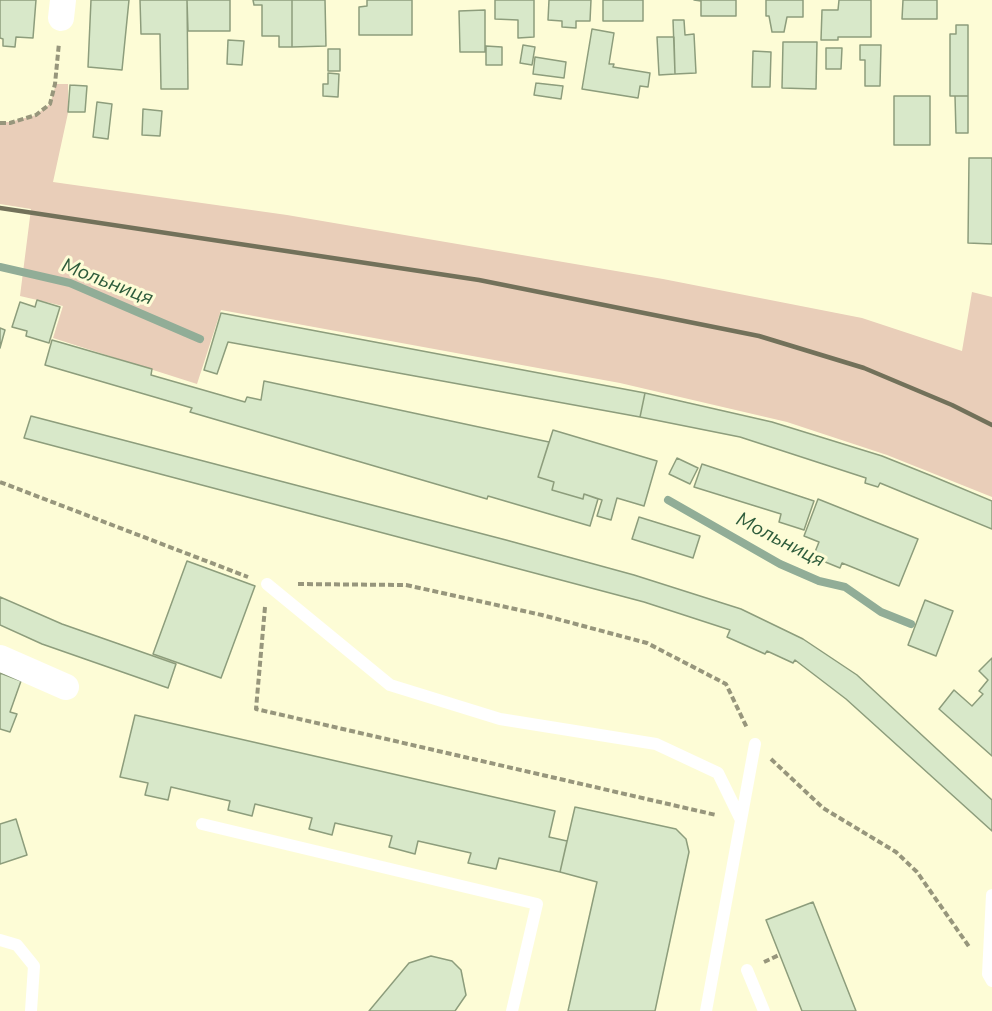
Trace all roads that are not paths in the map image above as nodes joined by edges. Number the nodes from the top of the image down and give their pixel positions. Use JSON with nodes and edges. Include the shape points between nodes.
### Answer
{"nodes":[{"id":1,"x":267,"y":584,"type":"road end"},
{"id":2,"x":0,"y":658,"type":"edge"},
{"id":3,"x":66,"y":687,"type":"dead end"},
{"id":4,"x":755,"y":744,"type":"road end"},
{"id":5,"x":741,"y":820,"type":"junction"},
{"id":6,"x":202,"y":824,"type":"dead end"},
{"id":7,"x":992,"y":895,"type":"edge"},
{"id":8,"x":0,"y":940,"type":"edge"},
{"id":9,"x":747,"y":970,"type":"dead end"},
{"id":10,"x":990,"y":978,"type":"edge"},
{"id":11,"x":31,"y":1011,"type":"edge"},
{"id":12,"x":512,"y":1011,"type":"edge"},
{"id":13,"x":706,"y":1011,"type":"edge"},
{"id":14,"x":764,"y":1011,"type":"edge"}],
"edges":[{"from":1,"to":5,"type":"lane","via":[[390,684],[500,719],[656,744],[718,773]]},
{"from":2,"to":3,"type":"street"},
{"from":4,"to":5,"type":"lane"},
{"from":5,"to":13,"type":"lane"},
{"from":6,"to":12,"type":"lane","via":[[537,904]]},
{"from":7,"to":10,"type":"lane"},
{"from":8,"to":11,"type":"lane","via":[[18,945],[34,966]]},
{"from":9,"to":14,"type":"lane"}]}
